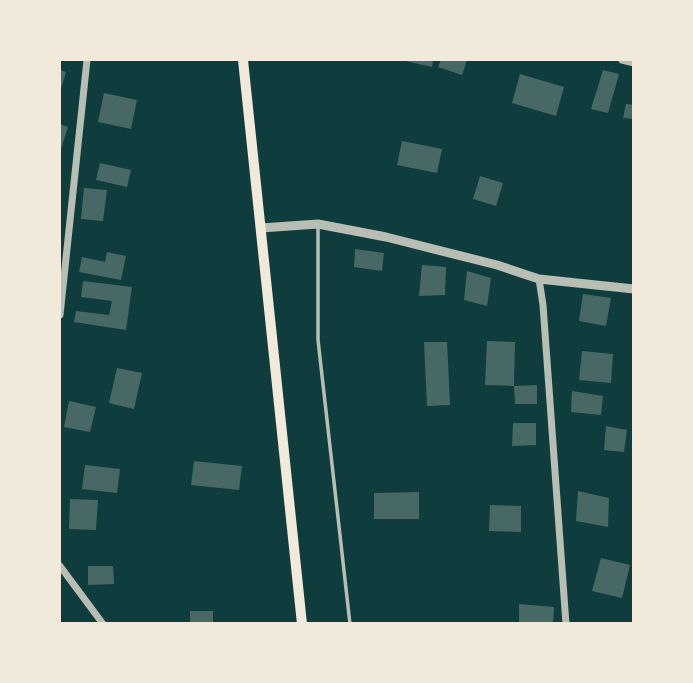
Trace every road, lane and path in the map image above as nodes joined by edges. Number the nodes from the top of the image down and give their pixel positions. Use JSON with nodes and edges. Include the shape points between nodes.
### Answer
{"nodes":[{"id":1,"x":87,"y":60,"type":"edge"},
{"id":2,"x":243,"y":60,"type":"edge"},
{"id":3,"x":622,"y":60,"type":"edge"},
{"id":4,"x":634,"y":63,"type":"edge"},
{"id":5,"x":318,"y":224,"type":"junction"},
{"id":6,"x":261,"y":228,"type":"junction"},
{"id":7,"x":539,"y":279,"type":"junction"},
{"id":8,"x":634,"y":289,"type":"edge"},
{"id":9,"x":60,"y":315,"type":"edge"},
{"id":10,"x":60,"y":566,"type":"edge"},
{"id":11,"x":103,"y":624,"type":"edge"},
{"id":12,"x":302,"y":624,"type":"edge"},
{"id":13,"x":350,"y":624,"type":"edge"},
{"id":14,"x":566,"y":624,"type":"edge"}],
"edges":[{"from":1,"to":9,"type":"street"},
{"from":2,"to":6,"type":"main road"},
{"from":3,"to":4,"type":"street"},
{"from":5,"to":6,"type":"street"},
{"from":5,"to":7,"type":"street","via":[[386,237]]},
{"from":5,"to":13,"type":"lane","via":[[317,340]]},
{"from":6,"to":12,"type":"main road"},
{"from":7,"to":8,"type":"street"},
{"from":7,"to":14,"type":"street"},
{"from":10,"to":11,"type":"street"}]}
